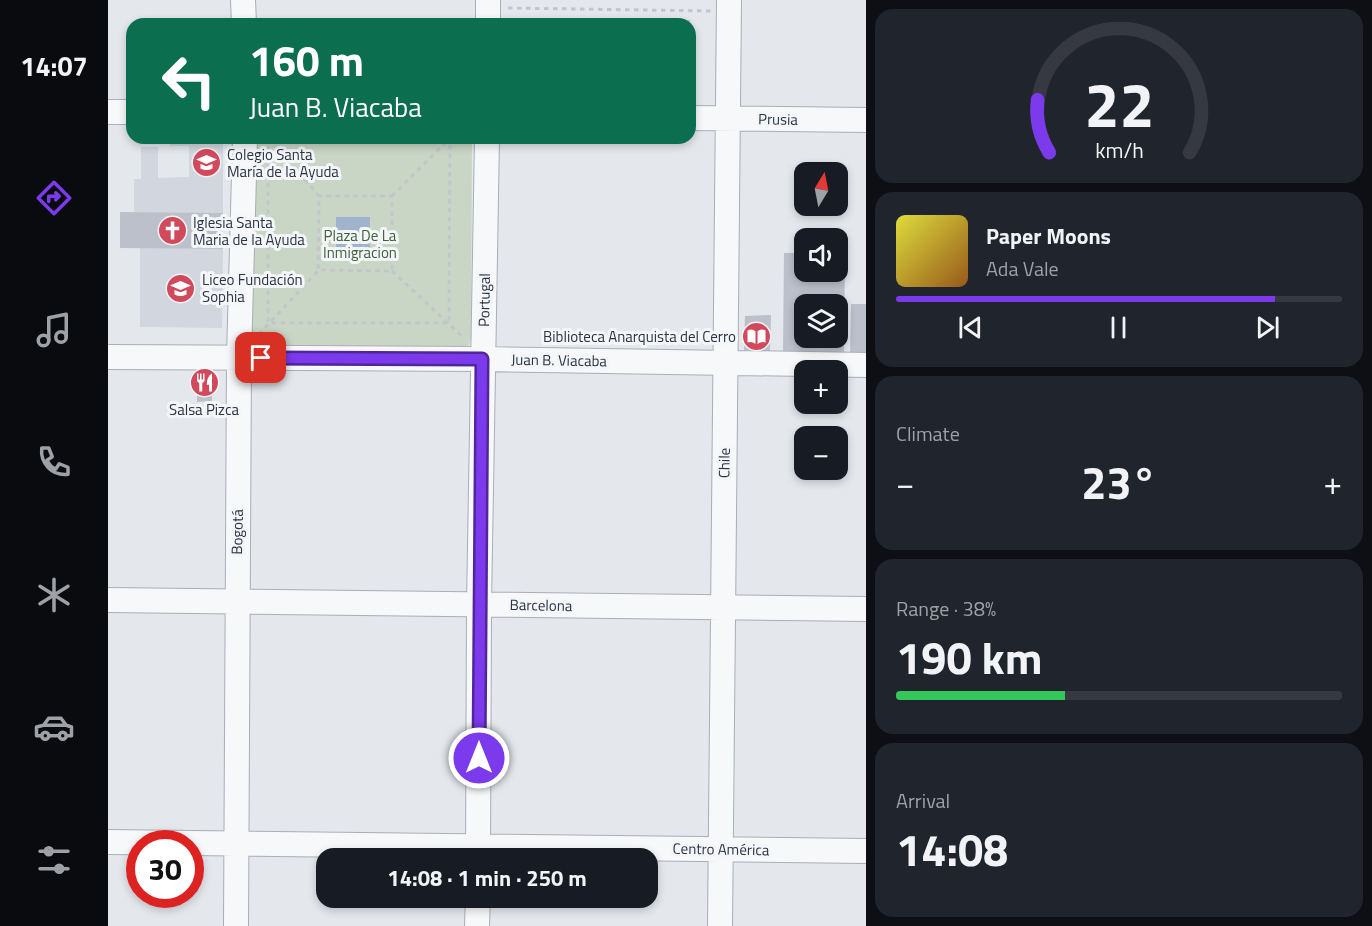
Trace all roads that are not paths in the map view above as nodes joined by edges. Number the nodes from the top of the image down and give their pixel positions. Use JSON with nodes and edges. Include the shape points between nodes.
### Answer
{"nodes":[{"id":1,"x":243,"y":0,"type":"edge"},
{"id":2,"x":729,"y":5,"type":"edge"},
{"id":3,"x":244,"y":18,"type":"edge"},
{"id":4,"x":108,"y":112,"type":"edge"},
{"id":5,"x":126,"y":112,"type":"edge"},
{"id":6,"x":696,"y":118,"type":"edge"},
{"id":7,"x":727,"y":119,"type":"junction"},
{"id":8,"x":866,"y":120,"type":"edge"},
{"id":9,"x":245,"y":144,"type":"edge"},
{"id":10,"x":487,"y":144,"type":"edge"},
{"id":11,"x":108,"y":357,"type":"edge"},
{"id":12,"x":239,"y":357,"type":"junction"},
{"id":13,"x":482,"y":359,"type":"junction"},
{"id":14,"x":725,"y":364,"type":"junction"},
{"id":15,"x":866,"y":365,"type":"edge"},
{"id":16,"x":108,"y":600,"type":"edge"},
{"id":17,"x":236,"y":602,"type":"junction"},
{"id":18,"x":479,"y":605,"type":"junction"},
{"id":19,"x":722,"y":608,"type":"junction"},
{"id":20,"x":866,"y":609,"type":"edge"},
{"id":21,"x":108,"y":842,"type":"edge"},
{"id":22,"x":236,"y":843,"type":"junction"},
{"id":23,"x":370,"y":848,"type":"edge"},
{"id":24,"x":478,"y":848,"type":"edge"},
{"id":25,"x":721,"y":849,"type":"junction"},
{"id":26,"x":658,"y":850,"type":"edge"},
{"id":27,"x":866,"y":851,"type":"edge"},
{"id":28,"x":477,"y":908,"type":"edge"},
{"id":29,"x":236,"y":926,"type":"edge"},
{"id":30,"x":477,"y":926,"type":"edge"},
{"id":31,"x":720,"y":926,"type":"edge"}],
"edges":[{"from":1,"to":3,"type":"street"},
{"from":2,"to":7,"type":"street","name":"Chile"},
{"from":4,"to":5,"type":"street"},
{"from":6,"to":7,"type":"street","name":"Prusia"},
{"from":7,"to":8,"type":"street","name":"Prusia"},
{"from":7,"to":14,"type":"street","name":"Chile"},
{"from":9,"to":12,"type":"street","name":"Bogotá"},
{"from":10,"to":13,"type":"street","name":"Portugal"},
{"from":11,"to":12,"type":"street","name":"Juan B. Viacaba"},
{"from":12,"to":13,"type":"street","name":"Juan B. Viacaba"},
{"from":12,"to":17,"type":"street","name":"Bogotá"},
{"from":13,"to":14,"type":"street","name":"Juan B. Viacaba"},
{"from":13,"to":18,"type":"street","name":"Portugal"},
{"from":14,"to":15,"type":"street","name":"Juan B. Viacaba"},
{"from":14,"to":19,"type":"street","name":"Chile"},
{"from":16,"to":17,"type":"street","name":"Barcelona"},
{"from":17,"to":18,"type":"street","name":"Barcelona"},
{"from":17,"to":22,"type":"street","name":"Bogotá"},
{"from":18,"to":19,"type":"street","name":"Barcelona"},
{"from":18,"to":24,"type":"street","name":"Portugal"},
{"from":19,"to":20,"type":"street","name":"Barcelona"},
{"from":19,"to":25,"type":"street","name":"Chile"},
{"from":21,"to":22,"type":"street","name":"Centro América"},
{"from":22,"to":23,"type":"street","name":"Centro América"},
{"from":22,"to":29,"type":"street","name":"Bogotá"},
{"from":25,"to":26,"type":"street","name":"Centro América"},
{"from":25,"to":27,"type":"street","name":"Centro América"},
{"from":25,"to":31,"type":"street","name":"Chile"},
{"from":28,"to":30,"type":"street"}]}
